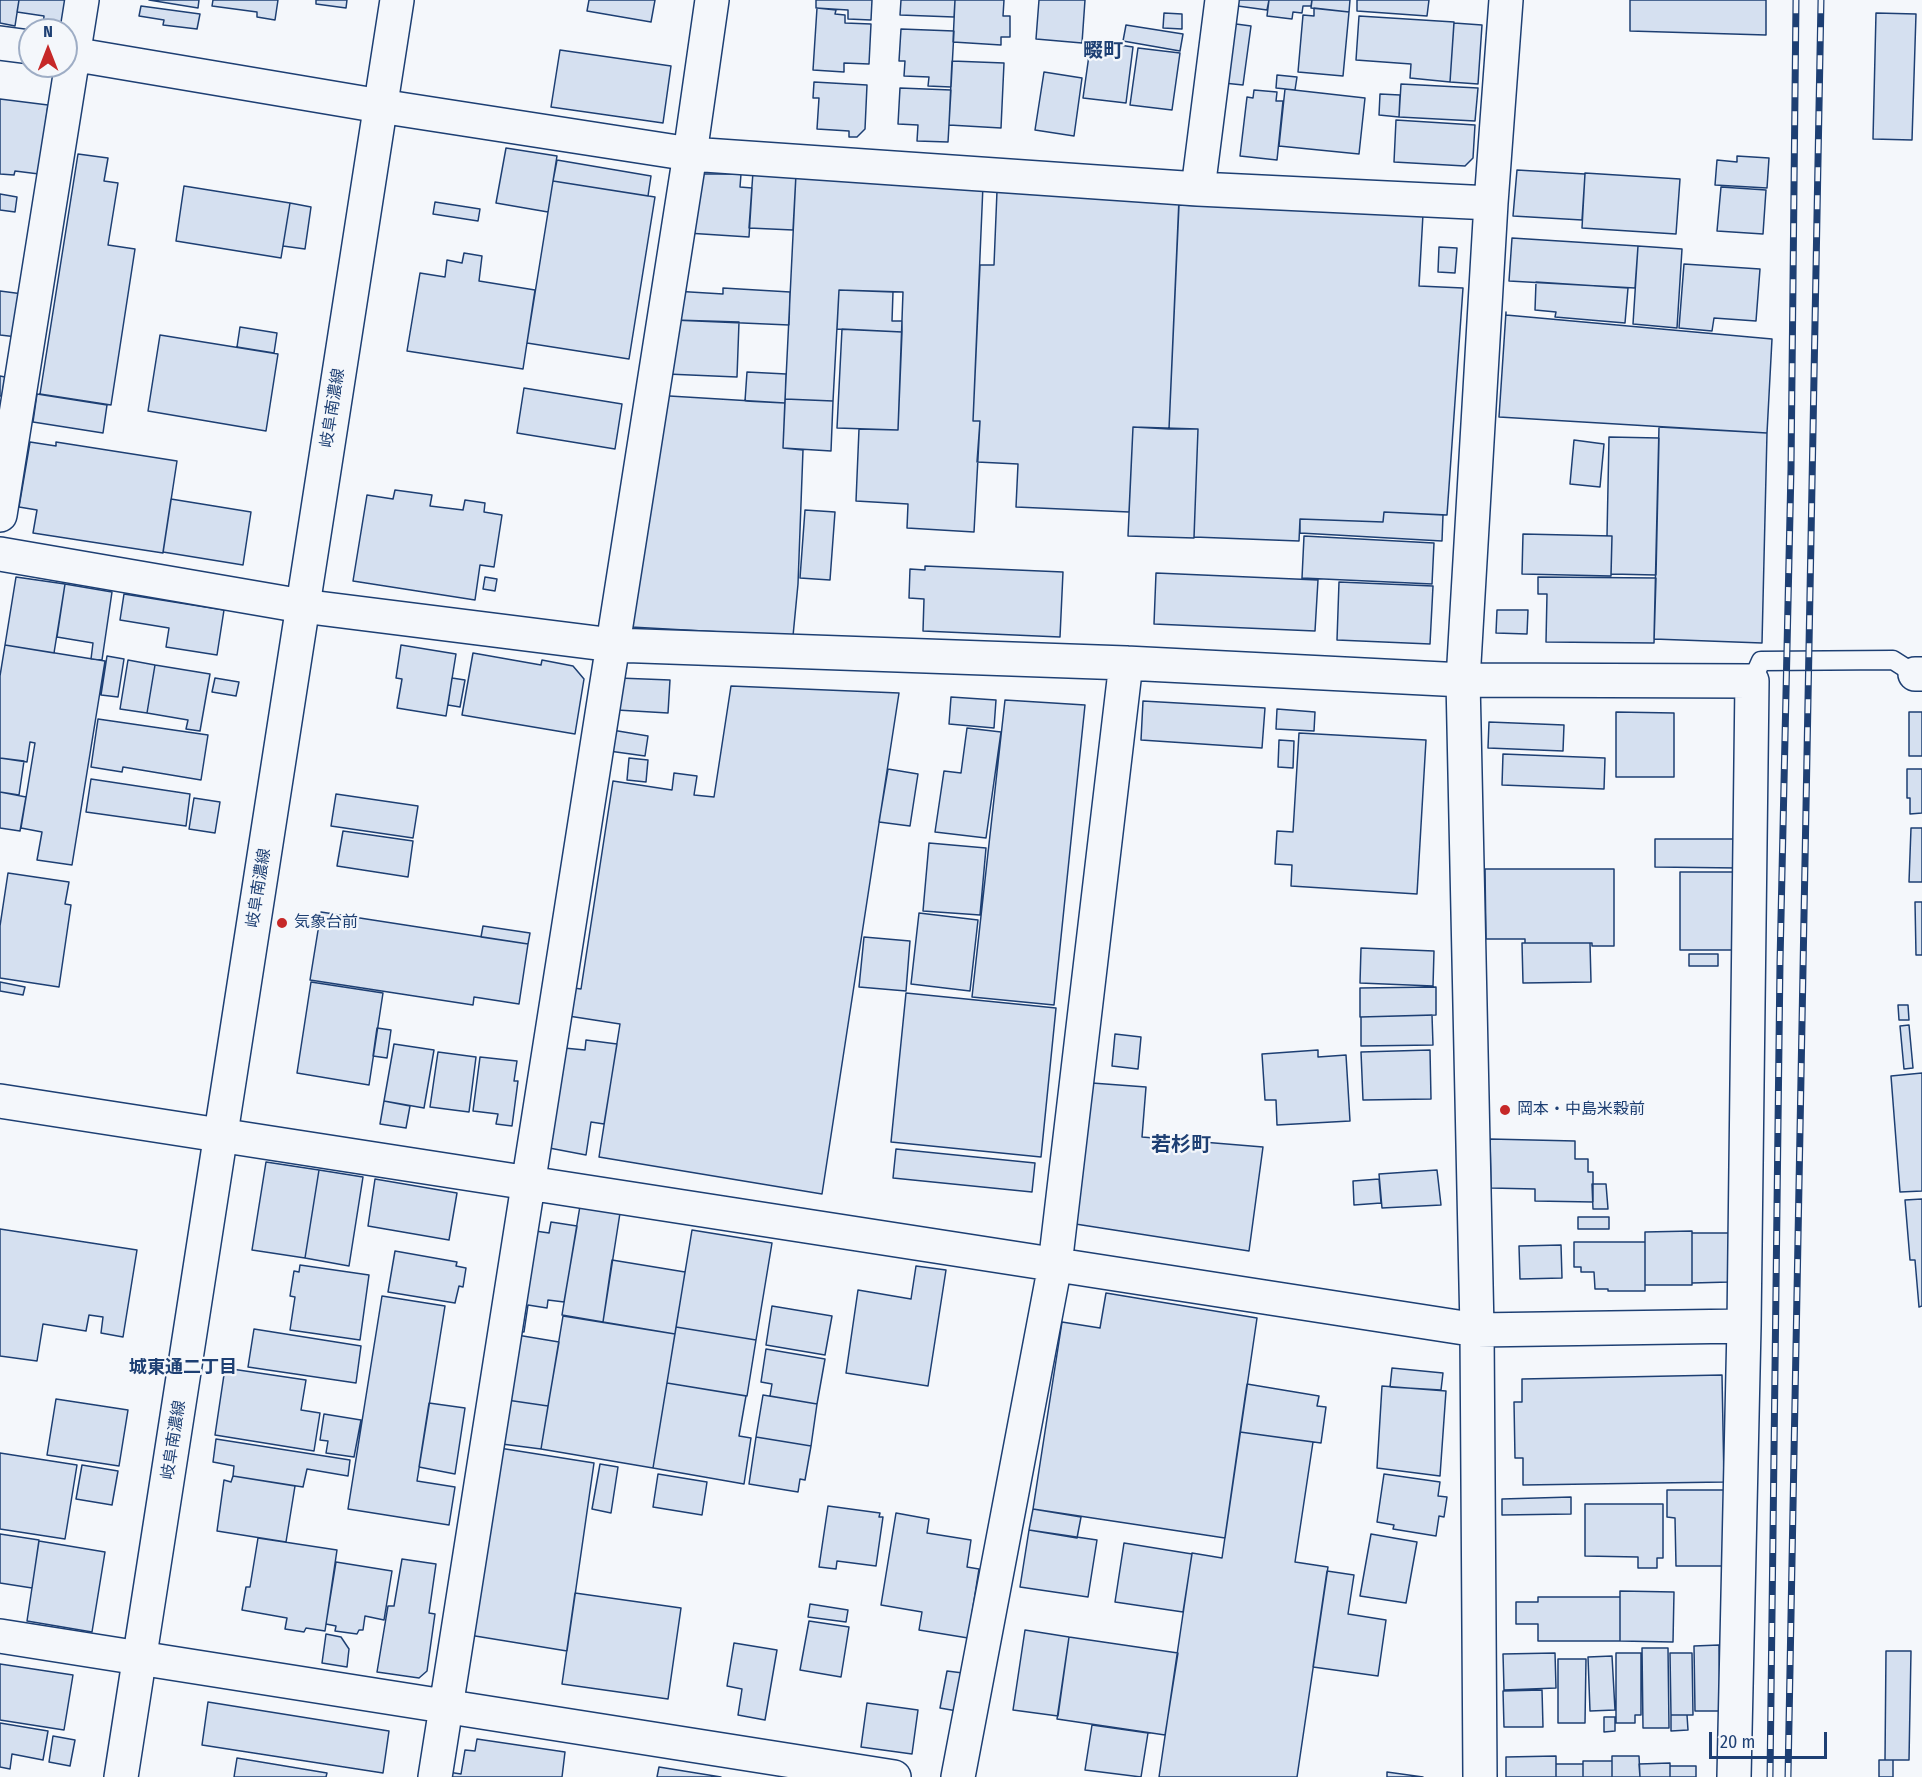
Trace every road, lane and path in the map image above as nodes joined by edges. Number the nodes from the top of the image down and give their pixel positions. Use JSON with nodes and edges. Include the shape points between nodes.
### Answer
{"nodes":[{"id":1,"x":82,"y":0,"type":"edge"},
{"id":2,"x":397,"y":0,"type":"edge"},
{"id":3,"x":712,"y":0,"type":"edge"},
{"id":4,"x":1222,"y":0,"type":"edge"},
{"id":5,"x":1506,"y":0,"type":"edge"},
{"id":6,"x":78,"y":18,"type":"edge"},
{"id":7,"x":0,"y":43,"type":"edge"},
{"id":8,"x":18,"y":45,"type":"edge"},
{"id":9,"x":78,"y":54,"type":"edge"},
{"id":10,"x":66,"y":78,"type":"edge"},
{"id":11,"x":380,"y":106,"type":"junction"},
{"id":12,"x":690,"y":154,"type":"junction"},
{"id":13,"x":1198,"y":189,"type":"junction"},
{"id":14,"x":1491,"y":203,"type":"junction"},
{"id":15,"x":0,"y":515,"type":"edge"},
{"id":16,"x":0,"y":554,"type":"edge"},
{"id":17,"x":302,"y":606,"type":"junction"},
{"id":18,"x":613,"y":645,"type":"junction"},
{"id":19,"x":1126,"y":663,"type":"junction"},
{"id":20,"x":1918,"y":674,"type":"edge"},
{"id":21,"x":1463,"y":680,"type":"junction"},
{"id":22,"x":1752,"y":681,"type":"junction"},
{"id":23,"x":0,"y":1101,"type":"edge"},
{"id":24,"x":221,"y":1136,"type":"junction"},
{"id":25,"x":528,"y":1182,"type":"junction"},
{"id":26,"x":1055,"y":1265,"type":"junction"},
{"id":27,"x":1744,"y":1326,"type":"junction"},
{"id":28,"x":1477,"y":1330,"type":"junction"},
{"id":29,"x":0,"y":1636,"type":"edge"},
{"id":30,"x":140,"y":1658,"type":"junction"},
{"id":31,"x":446,"y":1706,"type":"junction"},
{"id":32,"x":121,"y":1777,"type":"edge"},
{"id":33,"x":435,"y":1777,"type":"edge"},
{"id":34,"x":894,"y":1777,"type":"edge"},
{"id":35,"x":958,"y":1777,"type":"edge"},
{"id":36,"x":1480,"y":1777,"type":"edge"},
{"id":37,"x":1734,"y":1777,"type":"edge"}],
"edges":[{"from":1,"to":6,"type":"street"},
{"from":2,"to":11,"type":"street","name":"岐阜南濃線"},
{"from":3,"to":12,"type":"street"},
{"from":4,"to":13,"type":"street"},
{"from":5,"to":14,"type":"street"},
{"from":7,"to":8,"type":"street"},
{"from":9,"to":11,"type":"street"},
{"from":10,"to":15,"type":"street"},
{"from":11,"to":12,"type":"street"},
{"from":11,"to":17,"type":"street","name":"岐阜南濃線"},
{"from":12,"to":13,"type":"street"},
{"from":12,"to":18,"type":"street"},
{"from":13,"to":14,"type":"street"},
{"from":14,"to":21,"type":"street"},
{"from":16,"to":17,"type":"street"},
{"from":17,"to":18,"type":"street"},
{"from":17,"to":24,"type":"street","name":"岐阜南濃線"},
{"from":18,"to":19,"type":"street"},
{"from":18,"to":25,"type":"street"},
{"from":19,"to":21,"type":"street"},
{"from":19,"to":26,"type":"street"},
{"from":20,"to":22,"type":"lane","via":[[1893,660],[1761,661]]},
{"from":21,"to":22,"type":"street"},
{"from":21,"to":28,"type":"street"},
{"from":22,"to":27,"type":"street"},
{"from":23,"to":24,"type":"street"},
{"from":24,"to":25,"type":"street"},
{"from":24,"to":30,"type":"street","name":"岐阜南濃線"},
{"from":25,"to":26,"type":"street"},
{"from":25,"to":31,"type":"street"},
{"from":26,"to":28,"type":"street"},
{"from":26,"to":35,"type":"street"},
{"from":27,"to":28,"type":"street"},
{"from":27,"to":37,"type":"street"},
{"from":28,"to":36,"type":"street"},
{"from":29,"to":30,"type":"street"},
{"from":30,"to":31,"type":"street"},
{"from":30,"to":32,"type":"street","name":"岐阜南濃線"},
{"from":31,"to":33,"type":"street"},
{"from":31,"to":34,"type":"street"}]}
